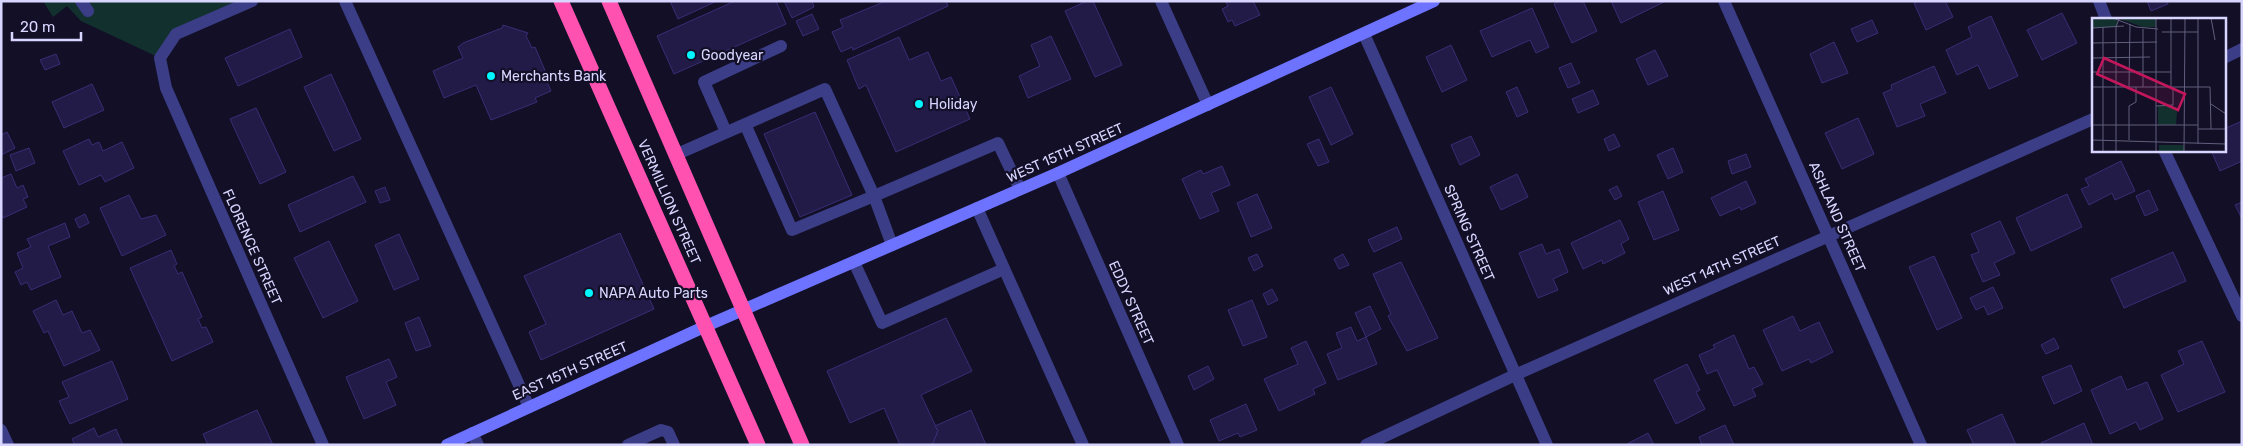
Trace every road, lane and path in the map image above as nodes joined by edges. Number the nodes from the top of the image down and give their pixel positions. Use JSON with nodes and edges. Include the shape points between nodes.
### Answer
{"nodes":[{"id":1,"x":252,"y":1,"type":"edge"},
{"id":2,"x":345,"y":1,"type":"edge"},
{"id":3,"x":561,"y":1,"type":"edge"},
{"id":4,"x":609,"y":1,"type":"edge"},
{"id":5,"x":1161,"y":1,"type":"edge"},
{"id":6,"x":1434,"y":1,"type":"edge"},
{"id":7,"x":1724,"y":1,"type":"edge"},
{"id":8,"x":2099,"y":1,"type":"edge"},
{"id":9,"x":2106,"y":18,"type":"edge"},
{"id":10,"x":1364,"y":34,"type":"junction"},
{"id":11,"x":781,"y":46,"type":"dead end"},
{"id":12,"x":2242,"y":49,"type":"edge"},
{"id":13,"x":2226,"y":57,"type":"edge"},
{"id":14,"x":1208,"y":105,"type":"junction"},
{"id":15,"x":2092,"y":119,"type":"edge"},
{"id":16,"x":745,"y":124,"type":"junction"},
{"id":17,"x":726,"y":132,"type":"junction"},
{"id":18,"x":2164,"y":151,"type":"edge"},
{"id":19,"x":675,"y":154,"type":"junction"},
{"id":20,"x":1058,"y":173,"type":"junction"},
{"id":21,"x":1020,"y":189,"type":"junction"},
{"id":22,"x":874,"y":196,"type":"junction"},
{"id":23,"x":977,"y":208,"type":"junction"},
{"id":24,"x":1829,"y":236,"type":"junction"},
{"id":25,"x":892,"y":245,"type":"junction"},
{"id":26,"x":854,"y":262,"type":"junction"},
{"id":27,"x":1004,"y":270,"type":"junction"},
{"id":28,"x":742,"y":310,"type":"junction"},
{"id":29,"x":2242,"y":316,"type":"edge"},
{"id":30,"x":706,"y":326,"type":"junction"},
{"id":31,"x":1515,"y":375,"type":"junction"},
{"id":32,"x":529,"y":407,"type":"junction"},
{"id":33,"x":1,"y":430,"type":"edge"},
{"id":34,"x":475,"y":439,"type":"edge"},
{"id":35,"x":8,"y":445,"type":"edge"},
{"id":36,"x":324,"y":445,"type":"edge"},
{"id":37,"x":447,"y":445,"type":"edge"},
{"id":38,"x":628,"y":445,"type":"edge"},
{"id":39,"x":674,"y":445,"type":"edge"},
{"id":40,"x":758,"y":445,"type":"edge"},
{"id":41,"x":802,"y":445,"type":"edge"},
{"id":42,"x":1083,"y":445,"type":"edge"},
{"id":43,"x":1178,"y":445,"type":"edge"},
{"id":44,"x":1366,"y":445,"type":"edge"},
{"id":45,"x":1547,"y":445,"type":"edge"},
{"id":46,"x":1921,"y":445,"type":"edge"}],
"edges":[{"from":1,"to":36,"type":"street","name":"FLORENCE STREET","via":[[176,34],[160,58],[166,88]]},
{"from":2,"to":32,"type":"street"},
{"from":3,"to":30,"type":"highway","name":"VERMILLION STREET"},
{"from":4,"to":19,"type":"highway","name":"VERMILLION STREET"},
{"from":5,"to":14,"type":"street"},
{"from":6,"to":10,"type":"street","name":"WEST 15TH STREET"},
{"from":7,"to":24,"type":"street","name":"ASHLAND STREET"},
{"from":8,"to":9,"type":"street"},
{"from":10,"to":14,"type":"street","name":"WEST 15TH STREET"},
{"from":10,"to":31,"type":"street","name":"SPRING STREET"},
{"from":11,"to":17,"type":"street","via":[[704,82]]},
{"from":12,"to":13,"type":"street"},
{"from":14,"to":20,"type":"street","name":"WEST 15TH STREET"},
{"from":15,"to":24,"type":"street","name":"WEST 14TH STREET"},
{"from":16,"to":17,"type":"street"},
{"from":16,"to":22,"type":"street","via":[[792,230]]},
{"from":16,"to":22,"type":"street","via":[[825,89]]},
{"from":17,"to":19,"type":"street"},
{"from":18,"to":29,"type":"street"},
{"from":19,"to":28,"type":"highway","name":"VERMILLION STREET"},
{"from":20,"to":21,"type":"street","name":"WEST 15TH STREET"},
{"from":20,"to":43,"type":"street","name":"EDDY STREET"},
{"from":21,"to":22,"type":"street","via":[[998,143]]},
{"from":21,"to":23,"type":"street","name":"WEST 15TH STREET"},
{"from":22,"to":25,"type":"street"},
{"from":23,"to":25,"type":"street","name":"WEST 15TH STREET"},
{"from":23,"to":27,"type":"street"},
{"from":24,"to":31,"type":"street","name":"WEST 14TH STREET"},
{"from":24,"to":46,"type":"street","name":"ASHLAND STREET"},
{"from":25,"to":26,"type":"street","name":"WEST 15TH STREET"},
{"from":26,"to":27,"type":"street","via":[[882,323]]},
{"from":26,"to":28,"type":"street","name":"WEST 15TH STREET"},
{"from":27,"to":42,"type":"street"},
{"from":28,"to":30,"type":"street","name":"WEST 15TH STREET"},
{"from":28,"to":41,"type":"highway","name":"VERMILLION STREET"},
{"from":30,"to":32,"type":"street","name":"EAST 15TH STREET"},
{"from":30,"to":40,"type":"highway","name":"VERMILLION STREET"},
{"from":31,"to":44,"type":"street","name":"WEST 14TH STREET"},
{"from":31,"to":45,"type":"street","name":"SPRING STREET"},
{"from":32,"to":34,"type":"street","name":"EAST 15TH STREET"},
{"from":33,"to":35,"type":"street"},
{"from":34,"to":37,"type":"street","name":"EAST 15TH STREET"},
{"from":38,"to":39,"type":"street","via":[[662,430],[668,432]]}]}
